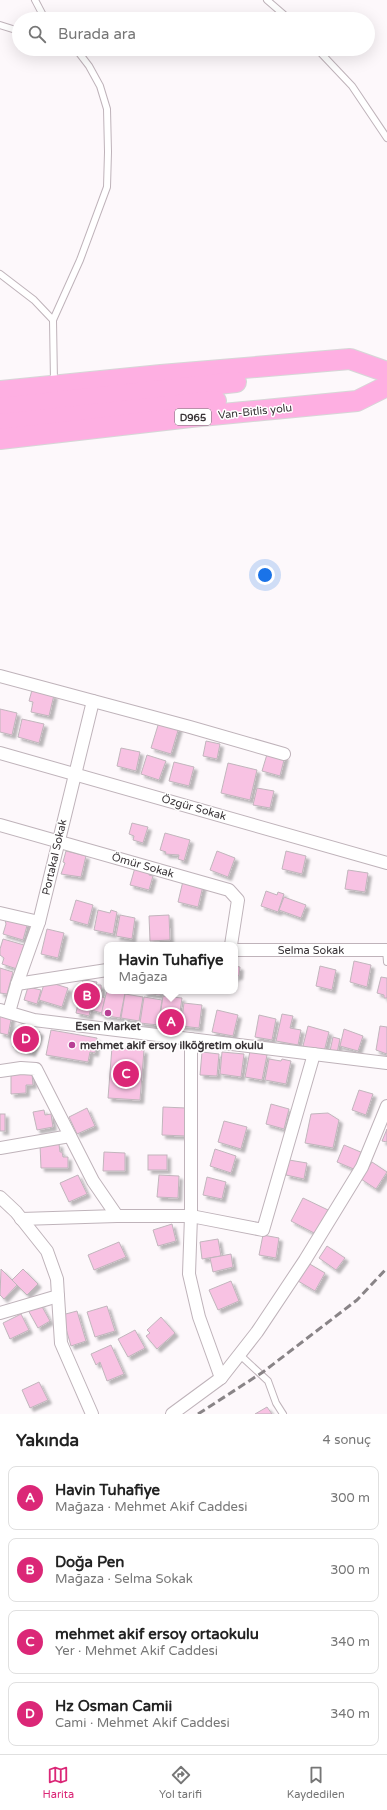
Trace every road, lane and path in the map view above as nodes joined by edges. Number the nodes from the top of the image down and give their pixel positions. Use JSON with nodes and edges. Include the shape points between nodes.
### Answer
{"nodes":[{"id":1,"x":35,"y":0,"type":"edge"},
{"id":2,"x":267,"y":0,"type":"edge"},
{"id":3,"x":41,"y":12,"type":"edge"},
{"id":4,"x":281,"y":12,"type":"edge"},
{"id":5,"x":0,"y":25,"type":"edge"},
{"id":6,"x":12,"y":29,"type":"edge"},
{"id":7,"x":82,"y":56,"type":"edge"},
{"id":8,"x":324,"y":56,"type":"edge"},
{"id":9,"x":387,"y":138,"type":"edge"},
{"id":10,"x":0,"y":274,"type":"edge"},
{"id":11,"x":53,"y":320,"type":"junction"},
{"id":12,"x":385,"y":379,"type":"edge"},
{"id":13,"x":54,"y":386,"type":"junction"},
{"id":14,"x":0,"y":390,"type":"edge"},
{"id":15,"x":0,"y":408,"type":"edge"},
{"id":16,"x":0,"y":424,"type":"edge"},
{"id":17,"x":0,"y":439,"type":"edge"},
{"id":18,"x":0,"y":676,"type":"edge"},
{"id":19,"x":93,"y":700,"type":"junction"},
{"id":20,"x":0,"y":752,"type":"edge"},
{"id":21,"x":284,"y":754,"type":"dead end"},
{"id":22,"x":74,"y":773,"type":"junction"},
{"id":23,"x":0,"y":824,"type":"edge"},
{"id":24,"x":58,"y":841,"type":"junction"},
{"id":25,"x":387,"y":863,"type":"edge"},
{"id":26,"x":0,"y":913,"type":"edge"},
{"id":27,"x":38,"y":922,"type":"junction"},
{"id":28,"x":231,"y":942,"type":"edge"},
{"id":29,"x":238,"y":950,"type":"edge"},
{"id":30,"x":387,"y":954,"type":"edge"},
{"id":31,"x":104,"y":970,"type":"edge"},
{"id":32,"x":16,"y":984,"type":"junction"},
{"id":33,"x":5,"y":1011,"type":"edge"},
{"id":34,"x":191,"y":1039,"type":"junction"},
{"id":35,"x":314,"y":1054,"type":"junction"},
{"id":36,"x":387,"y":1063,"type":"edge"},
{"id":37,"x":0,"y":1071,"type":"edge"},
{"id":38,"x":387,"y":1106,"type":"edge"},
{"id":39,"x":70,"y":1136,"type":"junction"},
{"id":40,"x":0,"y":1148,"type":"edge"},
{"id":41,"x":0,"y":1197,"type":"edge"},
{"id":42,"x":117,"y":1216,"type":"junction"},
{"id":43,"x":191,"y":1216,"type":"junction"},
{"id":44,"x":21,"y":1219,"type":"junction"},
{"id":45,"x":58,"y":1296,"type":"junction"},
{"id":46,"x":0,"y":1313,"type":"edge"},
{"id":47,"x":240,"y":1355,"type":"junction"},
{"id":48,"x":221,"y":1378,"type":"junction"},
{"id":49,"x":92,"y":1414,"type":"edge"},
{"id":50,"x":172,"y":1414,"type":"edge"},
{"id":51,"x":283,"y":1414,"type":"edge"}],
"edges":[{"from":1,"to":3,"type":"lane"},
{"from":2,"to":4,"type":"lane"},
{"from":5,"to":6,"type":"lane"},
{"from":7,"to":11,"type":"lane","via":[[100,86],[107,109],[107,187],[80,260]]},
{"from":8,"to":9,"type":"lane","via":[[352,86]]},
{"from":10,"to":11,"type":"lane","via":[[34,300]]},
{"from":11,"to":13,"type":"lane"},
{"from":12,"to":13,"type":"highway","via":[[350,359]]},
{"from":12,"to":15,"type":"highway","via":[[225,383]]},
{"from":12,"to":16,"type":"highway"},
{"from":12,"to":17,"type":"highway","name":"Van-Bitlis yolu","number":"D965","via":[[357,401]]},
{"from":13,"to":14,"type":"highway"},
{"from":18,"to":19,"type":"street"},
{"from":19,"to":21,"type":"street"},
{"from":19,"to":22,"type":"street","name":"Portakal Sokak"},
{"from":20,"to":22,"type":"street","name":"Özgür Sokak"},
{"from":22,"to":24,"type":"street","name":"Portakal Sokak"},
{"from":22,"to":25,"type":"street","name":"Özgür Sokak"},
{"from":23,"to":24,"type":"street","name":"Ömür Sokak"},
{"from":24,"to":27,"type":"street","name":"Portakal Sokak"},
{"from":24,"to":28,"type":"street","name":"Ömür Sokak","via":[[229,890],[238,900]]},
{"from":26,"to":27,"type":"street"},
{"from":27,"to":32,"type":"street","name":"Portakal Sokak"},
{"from":29,"to":30,"type":"street","name":"Selma Sokak"},
{"from":31,"to":32,"type":"street"},
{"from":32,"to":33,"type":"street","name":"Portakal Sokak"},
{"from":33,"to":34,"type":"street","via":[[34,1020]]},
{"from":34,"to":35,"type":"street"},
{"from":34,"to":43,"type":"street"},
{"from":35,"to":36,"type":"street"},
{"from":35,"to":43,"type":"street","via":[[263,1230]]},
{"from":37,"to":39,"type":"street","via":[[36,1069]]},
{"from":38,"to":47,"type":"street","via":[[362,1167],[305,1260]]},
{"from":39,"to":40,"type":"street"},
{"from":39,"to":42,"type":"street","via":[[93,1180]]},
{"from":41,"to":44,"type":"street"},
{"from":42,"to":43,"type":"street"},
{"from":42,"to":44,"type":"street"},
{"from":43,"to":48,"type":"street","via":[[189,1274],[199,1318]]},
{"from":44,"to":45,"type":"street","via":[[47,1251],[57,1279]]},
{"from":45,"to":46,"type":"street"},
{"from":45,"to":49,"type":"street","via":[[61,1343]]},
{"from":47,"to":48,"type":"street"},
{"from":47,"to":51,"type":"lane","via":[[268,1381]]},
{"from":48,"to":50,"type":"street"}]}
